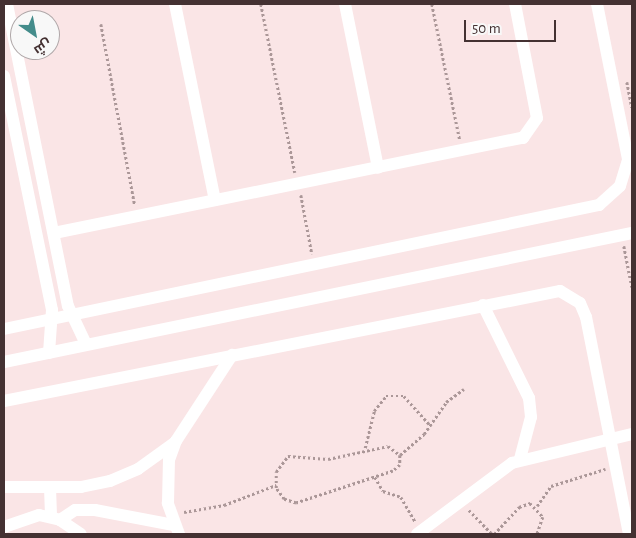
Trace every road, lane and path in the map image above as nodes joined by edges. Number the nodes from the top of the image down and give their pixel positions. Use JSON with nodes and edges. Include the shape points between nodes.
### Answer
{"nodes":[{"id":1,"x":6,"y":4,"type":"edge"},
{"id":2,"x":175,"y":4,"type":"edge"},
{"id":3,"x":261,"y":4,"type":"edge"},
{"id":4,"x":345,"y":4,"type":"edge"},
{"id":5,"x":432,"y":4,"type":"edge"},
{"id":6,"x":515,"y":4,"type":"edge"},
{"id":7,"x":597,"y":4,"type":"edge"},
{"id":8,"x":101,"y":24,"type":"dead end"},
{"id":9,"x":4,"y":76,"type":"edge"},
{"id":10,"x":6,"y":102,"type":"edge"},
{"id":11,"x":462,"y":151,"type":"junction"},
{"id":12,"x":378,"y":168,"type":"junction"},
{"id":13,"x":297,"y":184,"type":"junction"},
{"id":14,"x":215,"y":200,"type":"junction"},
{"id":15,"x":137,"y":216,"type":"junction"},
{"id":16,"x":54,"y":233,"type":"junction"},
{"id":17,"x":627,"y":234,"type":"edge"},
{"id":18,"x":315,"y":265,"type":"junction"},
{"id":19,"x":632,"y":287,"type":"edge"},
{"id":20,"x":483,"y":305,"type":"junction"},
{"id":21,"x":70,"y":315,"type":"junction"},
{"id":22,"x":53,"y":319,"type":"junction"},
{"id":23,"x":4,"y":329,"type":"edge"},
{"id":24,"x":86,"y":344,"type":"junction"},
{"id":25,"x":49,"y":352,"type":"junction"},
{"id":26,"x":232,"y":355,"type":"junction"},
{"id":27,"x":4,"y":362,"type":"edge"},
{"id":28,"x":464,"y":389,"type":"dead end"},
{"id":29,"x":4,"y":401,"type":"edge"},
{"id":30,"x":430,"y":426,"type":"junction"},
{"id":31,"x":632,"y":434,"type":"edge"},
{"id":32,"x":610,"y":438,"type":"junction"},
{"id":33,"x":176,"y":441,"type":"junction"},
{"id":34,"x":365,"y":448,"type":"junction"},
{"id":35,"x":400,"y":455,"type":"junction"},
{"id":36,"x":520,"y":459,"type":"junction"},
{"id":37,"x":616,"y":466,"type":"junction"},
{"id":38,"x":375,"y":477,"type":"junction"},
{"id":39,"x":276,"y":485,"type":"junction"},
{"id":40,"x":4,"y":487,"type":"edge"},
{"id":41,"x":50,"y":487,"type":"junction"},
{"id":42,"x":460,"y":501,"type":"junction"},
{"id":43,"x":536,"y":506,"type":"junction"},
{"id":44,"x":56,"y":518,"type":"junction"},
{"id":45,"x":174,"y":524,"type":"edge"},
{"id":46,"x":4,"y":527,"type":"edge"},
{"id":47,"x":419,"y":533,"type":"edge"},
{"id":48,"x":81,"y":534,"type":"edge"},
{"id":49,"x":493,"y":534,"type":"edge"},
{"id":50,"x":537,"y":534,"type":"edge"},
{"id":51,"x":629,"y":534,"type":"edge"}],
"edges":[{"from":1,"to":16,"type":"street"},
{"from":2,"to":14,"type":"street"},
{"from":3,"to":13,"type":"path"},
{"from":4,"to":12,"type":"street"},
{"from":5,"to":11,"type":"path"},
{"from":6,"to":11,"type":"street","via":[[536,125],[522,138]]},
{"from":7,"to":18,"type":"street","via":[[628,150],[624,178],[607,200],[582,211]]},
{"from":8,"to":15,"type":"path"},
{"from":9,"to":10,"type":"street"},
{"from":10,"to":22,"type":"street"},
{"from":11,"to":12,"type":"street"},
{"from":12,"to":13,"type":"street"},
{"from":13,"to":14,"type":"street"},
{"from":13,"to":18,"type":"path"},
{"from":14,"to":15,"type":"street"},
{"from":15,"to":16,"type":"street"},
{"from":16,"to":21,"type":"street"},
{"from":17,"to":19,"type":"path"},
{"from":17,"to":24,"type":"street"},
{"from":18,"to":21,"type":"street"},
{"from":20,"to":26,"type":"street"},
{"from":20,"to":32,"type":"street","via":[[552,291],[567,293],[580,303]]},
{"from":20,"to":36,"type":"street","via":[[529,398],[530,417]]},
{"from":21,"to":22,"type":"street"},
{"from":21,"to":24,"type":"street"},
{"from":22,"to":23,"type":"street"},
{"from":22,"to":25,"type":"street"},
{"from":24,"to":25,"type":"street"},
{"from":25,"to":27,"type":"street"},
{"from":26,"to":29,"type":"street"},
{"from":26,"to":33,"type":"street"},
{"from":28,"to":30,"type":"path","via":[[446,402]]},
{"from":30,"to":34,"type":"path","via":[[404,396],[386,396],[374,411]]},
{"from":30,"to":35,"type":"path"},
{"from":31,"to":32,"type":"street"},
{"from":32,"to":36,"type":"street"},
{"from":32,"to":37,"type":"street"},
{"from":33,"to":41,"type":"street","via":[[125,476],[95,485]]},
{"from":33,"to":45,"type":"street","via":[[166,480]]},
{"from":34,"to":35,"type":"path","via":[[388,446]]},
{"from":34,"to":39,"type":"path","via":[[328,459],[288,456],[276,472]]},
{"from":35,"to":38,"type":"path","via":[[396,469]]},
{"from":36,"to":42,"type":"street"},
{"from":37,"to":43,"type":"path","via":[[551,486]]},
{"from":37,"to":51,"type":"street"},
{"from":38,"to":39,"type":"path","via":[[296,503],[284,499]]},
{"from":38,"to":47,"type":"path","via":[[383,491],[401,497]]},
{"from":39,"to":45,"type":"path"},
{"from":40,"to":41,"type":"street"},
{"from":41,"to":44,"type":"street"},
{"from":42,"to":47,"type":"street"},
{"from":42,"to":49,"type":"path"},
{"from":43,"to":49,"type":"path","via":[[519,506]]},
{"from":43,"to":50,"type":"path","via":[[543,521]]},
{"from":44,"to":45,"type":"street","via":[[75,510],[95,510]]},
{"from":44,"to":46,"type":"street","via":[[26,516]]},
{"from":44,"to":48,"type":"street"}]}
